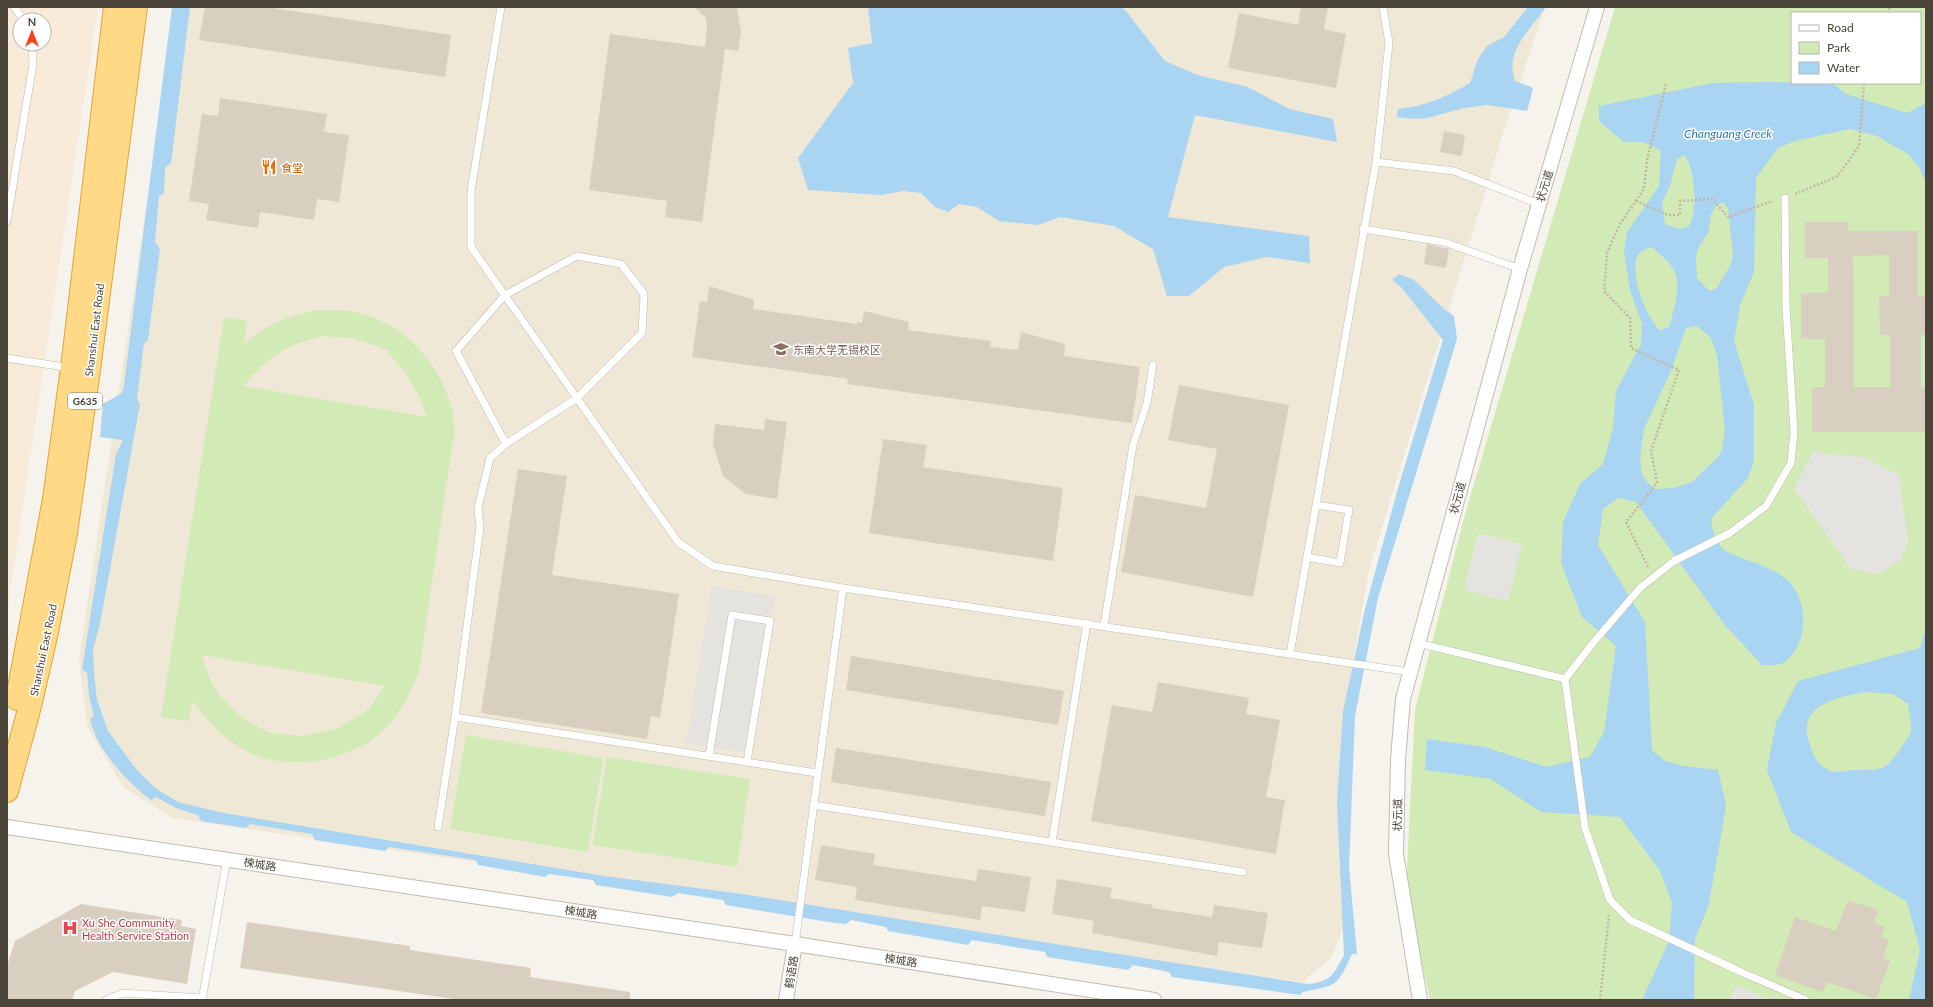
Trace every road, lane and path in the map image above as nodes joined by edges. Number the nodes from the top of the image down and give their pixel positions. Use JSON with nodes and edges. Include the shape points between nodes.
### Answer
{"nodes":[{"id":1,"x":115,"y":7,"type":"edge"},
{"id":2,"x":136,"y":7,"type":"edge"},
{"id":3,"x":501,"y":7,"type":"edge"},
{"id":4,"x":1383,"y":7,"type":"edge"},
{"id":5,"x":1598,"y":7,"type":"edge"},
{"id":6,"x":32,"y":52,"type":"edge"},
{"id":7,"x":1666,"y":84,"type":"dead end"},
{"id":8,"x":1864,"y":84,"type":"edge"},
{"id":9,"x":1376,"y":162,"type":"junction"},
{"id":10,"x":1785,"y":198,"type":"junction"},
{"id":11,"x":1636,"y":201,"type":"junction"},
{"id":12,"x":1539,"y":204,"type":"junction"},
{"id":13,"x":7,"y":221,"type":"edge"},
{"id":14,"x":1363,"y":229,"type":"junction"},
{"id":15,"x":1520,"y":269,"type":"junction"},
{"id":16,"x":505,"y":295,"type":"junction"},
{"id":17,"x":7,"y":358,"type":"edge"},
{"id":18,"x":1153,"y":365,"type":"dead end"},
{"id":19,"x":81,"y":369,"type":"junction"},
{"id":20,"x":577,"y":398,"type":"junction"},
{"id":21,"x":506,"y":444,"type":"junction"},
{"id":22,"x":1316,"y":505,"type":"junction"},
{"id":23,"x":1306,"y":557,"type":"junction"},
{"id":24,"x":1653,"y":578,"type":"junction"},
{"id":25,"x":844,"y":588,"type":"junction"},
{"id":26,"x":1087,"y":623,"type":"junction"},
{"id":27,"x":1104,"y":626,"type":"junction"},
{"id":28,"x":1418,"y":643,"type":"junction"},
{"id":29,"x":1290,"y":654,"type":"junction"},
{"id":30,"x":1410,"y":672,"type":"junction"},
{"id":31,"x":1566,"y":680,"type":"junction"},
{"id":32,"x":455,"y":717,"type":"junction"},
{"id":33,"x":7,"y":736,"type":"edge"},
{"id":34,"x":709,"y":756,"type":"junction"},
{"id":35,"x":748,"y":762,"type":"junction"},
{"id":36,"x":817,"y":773,"type":"junction"},
{"id":37,"x":7,"y":791,"type":"edge"},
{"id":38,"x":813,"y":805,"type":"junction"},
{"id":39,"x":7,"y":826,"type":"edge"},
{"id":40,"x":438,"y":827,"type":"dead end"},
{"id":41,"x":1052,"y":842,"type":"junction"},
{"id":42,"x":227,"y":859,"type":"junction"},
{"id":43,"x":1243,"y":872,"type":"dead end"},
{"id":44,"x":1610,"y":900,"type":"junction"},
{"id":45,"x":795,"y":944,"type":"junction"},
{"id":46,"x":202,"y":999,"type":"edge"},
{"id":47,"x":106,"y":1000,"type":"edge"},
{"id":48,"x":786,"y":1000,"type":"edge"},
{"id":49,"x":1154,"y":1000,"type":"edge"},
{"id":50,"x":1420,"y":1000,"type":"edge"},
{"id":51,"x":1600,"y":1000,"type":"edge"},
{"id":52,"x":1806,"y":1000,"type":"edge"}],
"edges":[{"from":1,"to":19,"type":"highway","name":"Shanshui East Road","number":"G635"},
{"from":2,"to":19,"type":"highway","name":"Shanshui East Road","number":"G635"},
{"from":3,"to":16,"type":"lane","via":[[470,191],[471,247]]},
{"from":4,"to":9,"type":"lane","via":[[1390,43]]},
{"from":5,"to":12,"type":"street","name":"状元道"},
{"from":6,"to":13,"type":"lane","via":[[33,64]]},
{"from":7,"to":11,"type":"path","via":[[1647,160],[1644,189]]},
{"from":8,"to":10,"type":"path","via":[[1859,146],[1838,176]]},
{"from":9,"to":12,"type":"lane","via":[[1454,172]]},
{"from":9,"to":14,"type":"lane"},
{"from":10,"to":11,"type":"path","via":[[1728,217],[1712,199],[1680,200],[1680,215],[1668,215]]},
{"from":10,"to":24,"type":"lane","via":[[1786,307],[1794,432],[1791,463],[1766,506],[1730,533],[1674,561]]},
{"from":11,"to":24,"type":"path","via":[[1620,224],[1607,253],[1604,291],[1630,318],[1631,348],[1678,370],[1651,451],[1656,483],[1626,522]]},
{"from":12,"to":15,"type":"street","name":"状元道"},
{"from":14,"to":15,"type":"lane","via":[[1444,242]]},
{"from":14,"to":22,"type":"lane"},
{"from":15,"to":28,"type":"street","name":"状元道"},
{"from":16,"to":20,"type":"lane"},
{"from":16,"to":20,"type":"lane","via":[[577,256],[621,264],[644,294],[642,333]]},
{"from":16,"to":21,"type":"lane","via":[[456,351]]},
{"from":17,"to":19,"type":"lane"},
{"from":18,"to":27,"type":"lane","via":[[1147,403],[1132,445]]},
{"from":19,"to":33,"type":"highway","name":"Shanshui East Road","number":"G635","via":[[54,499],[19,692]]},
{"from":19,"to":37,"type":"highway","name":"Shanshui East Road","number":"G635","via":[[66,533],[47,632]]},
{"from":20,"to":21,"type":"lane"},
{"from":20,"to":25,"type":"lane","via":[[678,542],[713,566]]},
{"from":21,"to":32,"type":"lane","via":[[490,458],[478,508],[480,527]]},
{"from":22,"to":23,"type":"lane"},
{"from":22,"to":23,"type":"lane","via":[[1349,510],[1340,563]]},
{"from":23,"to":29,"type":"lane"},
{"from":24,"to":31,"type":"lane","via":[[1640,588],[1593,643]]},
{"from":25,"to":26,"type":"lane"},
{"from":25,"to":36,"type":"lane"},
{"from":26,"to":27,"type":"lane"},
{"from":26,"to":41,"type":"lane"},
{"from":27,"to":29,"type":"lane"},
{"from":28,"to":30,"type":"street","name":"状元道"},
{"from":28,"to":31,"type":"lane"},
{"from":29,"to":30,"type":"lane"},
{"from":30,"to":50,"type":"street","name":"状元道","via":[[1403,699],[1398,759],[1396,854]]},
{"from":31,"to":44,"type":"lane","via":[[1586,828]]},
{"from":32,"to":34,"type":"lane"},
{"from":32,"to":40,"type":"lane"},
{"from":34,"to":35,"type":"lane"},
{"from":34,"to":35,"type":"lane","via":[[732,615],[770,621]]},
{"from":35,"to":36,"type":"lane"},
{"from":36,"to":38,"type":"lane"},
{"from":38,"to":41,"type":"lane"},
{"from":38,"to":45,"type":"lane"},
{"from":39,"to":42,"type":"street","name":"楝城路"},
{"from":41,"to":43,"type":"lane"},
{"from":42,"to":45,"type":"street","name":"楝城路"},
{"from":42,"to":46,"type":"lane"},
{"from":44,"to":51,"type":"path"},
{"from":44,"to":52,"type":"lane","via":[[1630,920]]},
{"from":45,"to":48,"type":"street","name":"鹤语路"},
{"from":45,"to":49,"type":"street","name":"楝城路"},
{"from":46,"to":47,"type":"lane","via":[[123,992]]}]}
